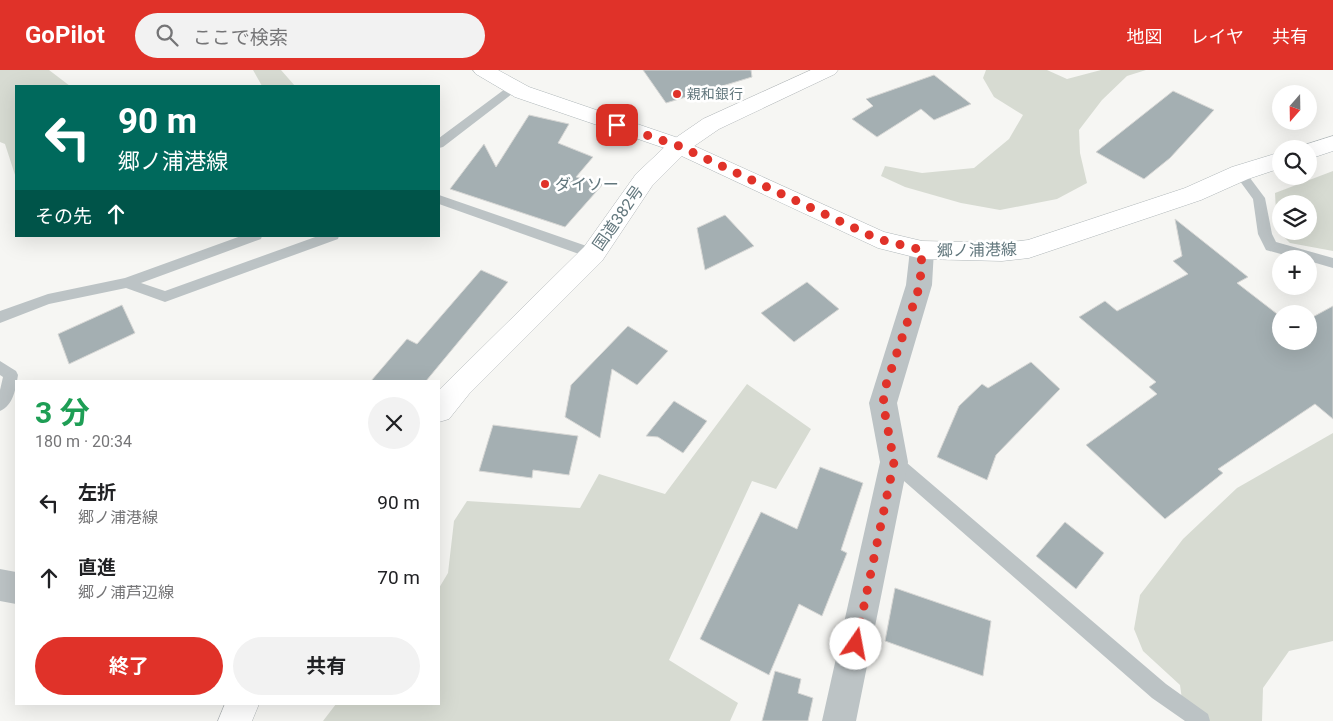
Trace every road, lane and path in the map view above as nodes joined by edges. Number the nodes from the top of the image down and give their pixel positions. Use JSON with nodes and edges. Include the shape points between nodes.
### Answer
{"nodes":[{"id":1,"x":483,"y":70,"type":"edge"},
{"id":2,"x":828,"y":70,"type":"edge"},
{"id":3,"x":513,"y":87,"type":"junction"},
{"id":4,"x":440,"y":143,"type":"edge"},
{"id":5,"x":1333,"y":143,"type":"edge"},
{"id":6,"x":679,"y":146,"type":"junction"},
{"id":7,"x":1317,"y":148,"type":"edge"},
{"id":8,"x":1272,"y":163,"type":"edge"},
{"id":9,"x":1240,"y":173,"type":"junction"},
{"id":10,"x":440,"y":199,"type":"edge"},
{"id":11,"x":253,"y":237,"type":"edge"},
{"id":12,"x":330,"y":237,"type":"edge"},
{"id":13,"x":922,"y":250,"type":"junction"},
{"id":14,"x":593,"y":254,"type":"junction"},
{"id":15,"x":1333,"y":262,"type":"edge"},
{"id":16,"x":126,"y":283,"type":"junction"},
{"id":17,"x":0,"y":317,"type":"edge"},
{"id":18,"x":0,"y":367,"type":"edge"},
{"id":19,"x":0,"y":404,"type":"edge"},
{"id":20,"x":440,"y":409,"type":"edge"},
{"id":21,"x":894,"y":462,"type":"junction"},
{"id":22,"x":840,"y":721,"type":"edge"},
{"id":23,"x":1201,"y":721,"type":"edge"}],
"edges":[{"from":1,"to":3,"type":"main road","name":"郷ノ浦港線"},
{"from":2,"to":6,"type":"main road","name":"国道382号","via":[[711,124]]},
{"from":3,"to":4,"type":"lane"},
{"from":3,"to":6,"type":"main road","name":"郷ノ浦港線"},
{"from":5,"to":7,"type":"main road"},
{"from":6,"to":13,"type":"main road","name":"郷ノ浦港線","via":[[878,239]]},
{"from":6,"to":14,"type":"main road","name":"国道382号","via":[[644,180]]},
{"from":8,"to":9,"type":"main road","name":"郷ノ浦港線"},
{"from":9,"to":13,"type":"main road","name":"郷ノ浦港線","via":[[1192,194],[1029,249],[1002,252]]},
{"from":9,"to":15,"type":"lane","via":[[1259,198],[1265,234],[1271,246]]},
{"from":10,"to":14,"type":"lane"},
{"from":11,"to":16,"type":"lane"},
{"from":12,"to":16,"type":"lane","via":[[165,297]]},
{"from":13,"to":21,"type":"street","via":[[920,285],[886,385],[883,403]]},
{"from":14,"to":20,"type":"main road","name":"国道382号","via":[[459,386]]},
{"from":16,"to":17,"type":"lane","via":[[48,299]]},
{"from":18,"to":19,"type":"lane","via":[[11,375],[6,396]]},
{"from":21,"to":22,"type":"street"},
{"from":21,"to":23,"type":"lane","via":[[1159,691]]}]}
